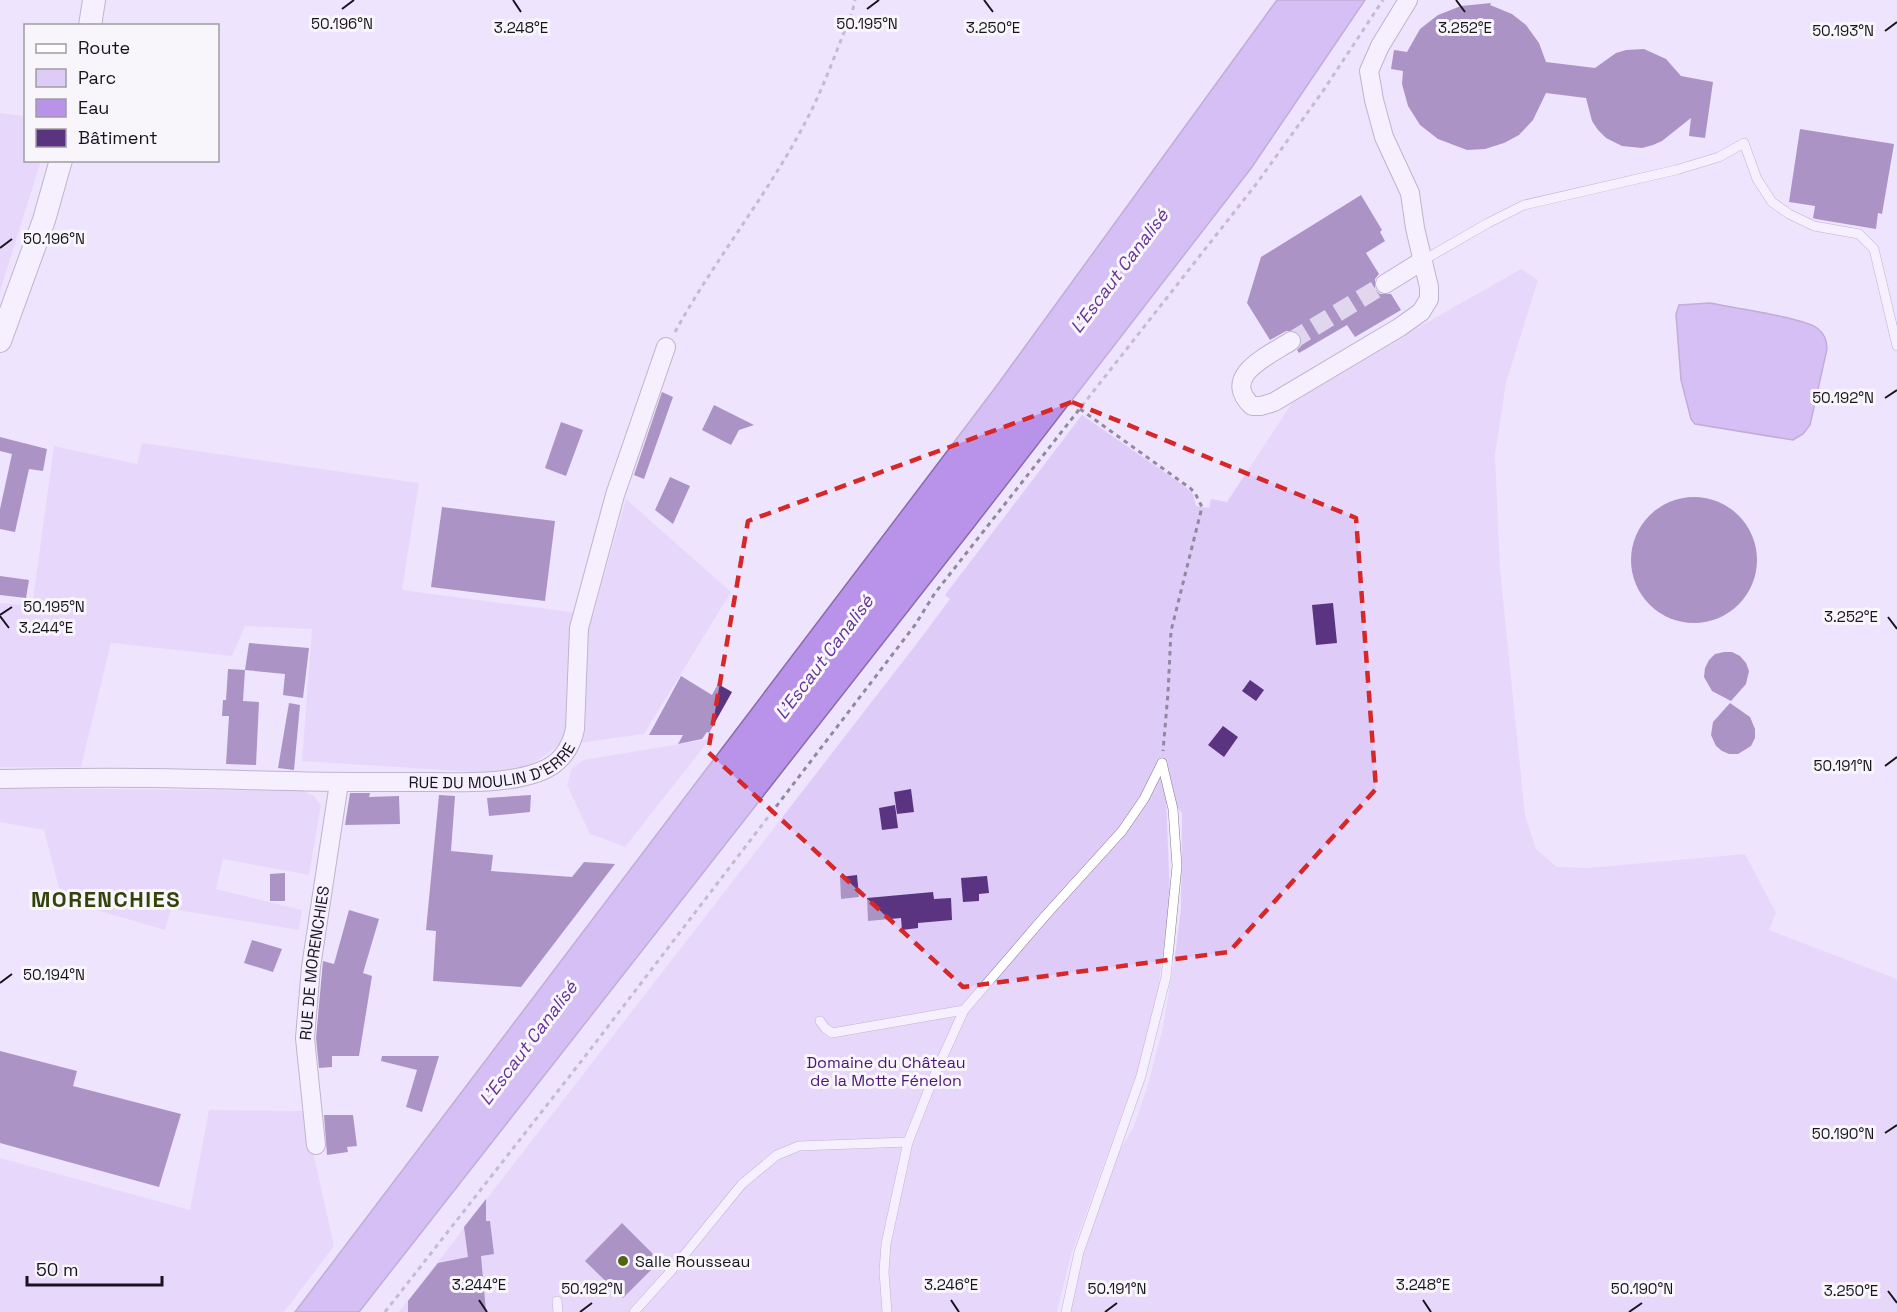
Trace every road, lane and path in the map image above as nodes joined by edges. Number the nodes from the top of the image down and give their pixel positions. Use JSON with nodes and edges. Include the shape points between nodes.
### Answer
{"nodes":[{"id":1,"x":94,"y":0,"type":"edge"},
{"id":2,"x":855,"y":0,"type":"edge"},
{"id":3,"x":1383,"y":0,"type":"edge"},
{"id":4,"x":1408,"y":0,"type":"edge"},
{"id":5,"x":90,"y":24,"type":"edge"},
{"id":6,"x":60,"y":162,"type":"edge"},
{"id":7,"x":1422,"y":261,"type":"junction"},
{"id":8,"x":1385,"y":284,"type":"tunnel mouth"},
{"id":9,"x":0,"y":341,"type":"edge"},
{"id":10,"x":1291,"y":341,"type":"tunnel mouth"},
{"id":11,"x":1897,"y":346,"type":"edge"},
{"id":12,"x":666,"y":348,"type":"joint"},
{"id":13,"x":1080,"y":409,"type":"junction"},
{"id":14,"x":1162,"y":763,"type":"junction"},
{"id":15,"x":0,"y":779,"type":"edge"},
{"id":16,"x":339,"y":783,"type":"junction"},
{"id":17,"x":964,"y":1010,"type":"junction"},
{"id":18,"x":820,"y":1021,"type":"dead end"},
{"id":19,"x":908,"y":1142,"type":"junction"},
{"id":20,"x":316,"y":1145,"type":"dead end"},
{"id":21,"x":557,"y":1301,"type":"dead end"},
{"id":22,"x":385,"y":1312,"type":"edge"},
{"id":23,"x":558,"y":1312,"type":"edge"},
{"id":24,"x":634,"y":1312,"type":"edge"},
{"id":25,"x":886,"y":1312,"type":"edge"},
{"id":26,"x":1066,"y":1312,"type":"edge"}],
"edges":[{"from":1,"to":5,"type":"street"},
{"from":2,"to":12,"type":"path","via":[[808,118]]},
{"from":3,"to":13,"type":"path","via":[[1257,183]]},
{"from":4,"to":7,"type":"street","via":[[1369,71],[1384,137],[1410,194]]},
{"from":6,"to":9,"type":"street"},
{"from":7,"to":8,"type":"street"},
{"from":7,"to":10,"type":"street","via":[[1429,299],[1421,312],[1274,402],[1252,405],[1241,392],[1244,375]]},
{"from":7,"to":11,"type":"lane","via":[[1524,205],[1676,170],[1719,157],[1744,143],[1757,179],[1772,202],[1814,226],[1859,234],[1874,249]]},
{"from":12,"to":16,"type":"street","name":"RUE DU MOULIN D'ERRE","via":[[618,485],[579,628],[572,745],[553,765],[511,779]]},
{"from":13,"to":14,"type":"path","via":[[1190,488],[1202,507],[1171,632]]},
{"from":13,"to":22,"type":"path"},
{"from":14,"to":17,"type":"lane","via":[[1144,800],[1122,831]]},
{"from":14,"to":26,"type":"lane","via":[[1173,809],[1177,866],[1166,977],[1141,1076],[1079,1252]]},
{"from":15,"to":16,"type":"street","name":"RUE DU MOULIN D'ERRE"},
{"from":16,"to":20,"type":"street","name":"RUE DE MORENCHIES","via":[[311,967],[305,1038]]},
{"from":17,"to":18,"type":"lane","via":[[832,1033]]},
{"from":17,"to":19,"type":"lane"},
{"from":19,"to":24,"type":"lane","via":[[799,1146],[777,1155],[742,1184]]},
{"from":19,"to":25,"type":"lane","via":[[886,1244]]},
{"from":21,"to":23,"type":"lane"}]}
